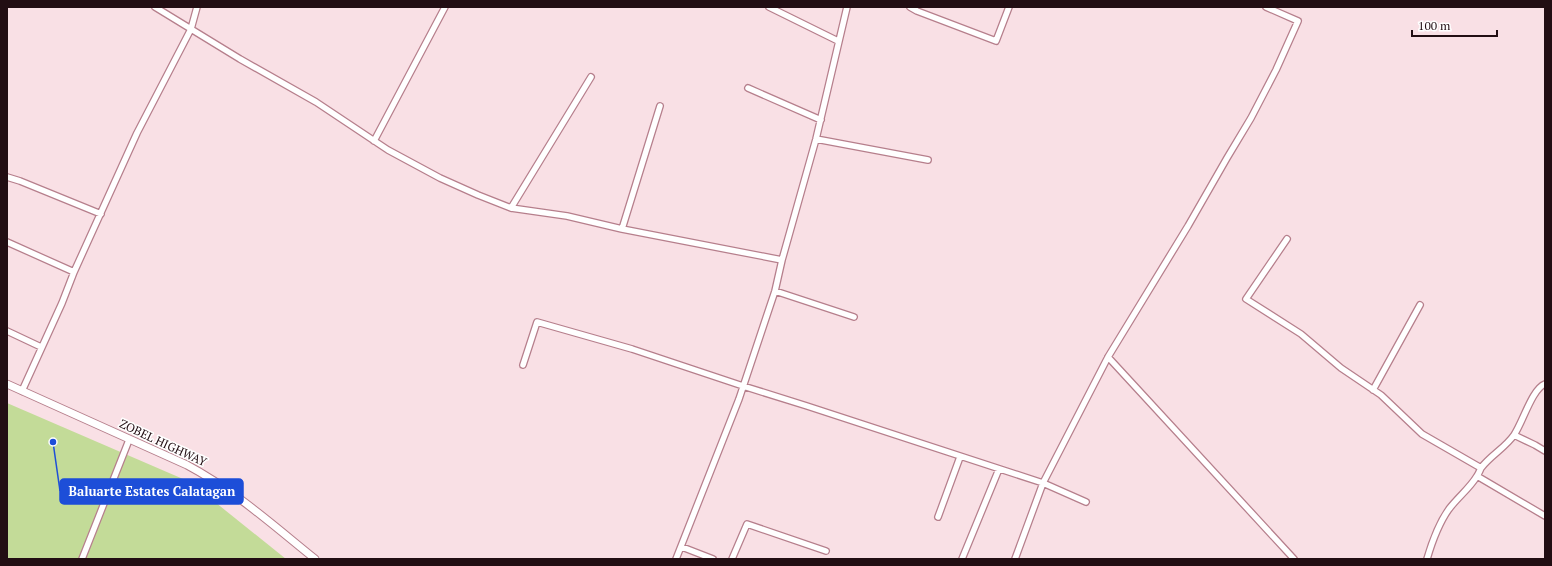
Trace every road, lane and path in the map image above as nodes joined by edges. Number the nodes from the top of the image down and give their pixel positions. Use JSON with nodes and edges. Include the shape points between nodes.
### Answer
{"nodes":[{"id":1,"x":155,"y":7,"type":"edge"},
{"id":2,"x":196,"y":7,"type":"edge"},
{"id":3,"x":445,"y":7,"type":"edge"},
{"id":4,"x":769,"y":7,"type":"edge"},
{"id":5,"x":847,"y":7,"type":"edge"},
{"id":6,"x":910,"y":7,"type":"edge"},
{"id":7,"x":1008,"y":7,"type":"edge"},
{"id":8,"x":1266,"y":7,"type":"edge"},
{"id":9,"x":191,"y":28,"type":"junction"},
{"id":10,"x":838,"y":41,"type":"junction"},
{"id":11,"x":592,"y":77,"type":"dead end"},
{"id":12,"x":748,"y":88,"type":"dead end"},
{"id":13,"x":660,"y":106,"type":"dead end"},
{"id":14,"x":821,"y":120,"type":"junction"},
{"id":15,"x":816,"y":139,"type":"junction"},
{"id":16,"x":374,"y":141,"type":"junction"},
{"id":17,"x":928,"y":160,"type":"dead end"},
{"id":18,"x":7,"y":177,"type":"edge"},
{"id":19,"x":511,"y":208,"type":"junction"},
{"id":20,"x":101,"y":214,"type":"junction"},
{"id":21,"x":622,"y":229,"type":"junction"},
{"id":22,"x":1287,"y":239,"type":"dead end"},
{"id":23,"x":7,"y":242,"type":"edge"},
{"id":24,"x":782,"y":260,"type":"junction"},
{"id":25,"x":74,"y":272,"type":"junction"},
{"id":26,"x":775,"y":291,"type":"junction"},
{"id":27,"x":1420,"y":305,"type":"dead end"},
{"id":28,"x":854,"y":317,"type":"dead end"},
{"id":29,"x":7,"y":331,"type":"edge"},
{"id":30,"x":41,"y":347,"type":"junction"},
{"id":31,"x":1108,"y":357,"type":"junction"},
{"id":32,"x":523,"y":365,"type":"dead end"},
{"id":33,"x":7,"y":384,"type":"edge"},
{"id":34,"x":1545,"y":384,"type":"edge"},
{"id":35,"x":742,"y":386,"type":"junction"},
{"id":36,"x":1373,"y":390,"type":"junction"},
{"id":37,"x":22,"y":391,"type":"junction"},
{"id":38,"x":1514,"y":435,"type":"junction"},
{"id":39,"x":129,"y":440,"type":"junction"},
{"id":40,"x":1545,"y":451,"type":"edge"},
{"id":41,"x":960,"y":457,"type":"junction"},
{"id":42,"x":1481,"y":468,"type":"junction"},
{"id":43,"x":999,"y":469,"type":"junction"},
{"id":44,"x":1477,"y":476,"type":"junction"},
{"id":45,"x":1043,"y":484,"type":"junction"},
{"id":46,"x":1086,"y":502,"type":"dead end"},
{"id":47,"x":1545,"y":516,"type":"edge"},
{"id":48,"x":938,"y":517,"type":"dead end"},
{"id":49,"x":682,"y":547,"type":"junction"},
{"id":50,"x":826,"y":552,"type":"dead end"},
{"id":51,"x":82,"y":559,"type":"edge"},
{"id":52,"x":315,"y":559,"type":"edge"},
{"id":53,"x":676,"y":559,"type":"edge"},
{"id":54,"x":713,"y":559,"type":"edge"},
{"id":55,"x":732,"y":559,"type":"edge"},
{"id":56,"x":962,"y":559,"type":"edge"},
{"id":57,"x":1014,"y":559,"type":"edge"},
{"id":58,"x":1294,"y":559,"type":"edge"},
{"id":59,"x":1427,"y":559,"type":"edge"}],
"edges":[{"from":1,"to":9,"type":"street"},
{"from":2,"to":9,"type":"street"},
{"from":3,"to":16,"type":"street"},
{"from":4,"to":10,"type":"street"},
{"from":5,"to":10,"type":"street"},
{"from":6,"to":7,"type":"street","via":[[996,41]]},
{"from":8,"to":31,"type":"street","via":[[1298,21],[1251,118]]},
{"from":9,"to":16,"type":"street","via":[[316,102]]},
{"from":9,"to":20,"type":"street","via":[[137,133]]},
{"from":10,"to":14,"type":"street"},
{"from":11,"to":19,"type":"street"},
{"from":12,"to":14,"type":"street"},
{"from":13,"to":21,"type":"street"},
{"from":14,"to":15,"type":"street"},
{"from":15,"to":17,"type":"street"},
{"from":15,"to":24,"type":"street"},
{"from":16,"to":19,"type":"street","via":[[440,178]]},
{"from":18,"to":20,"type":"street"},
{"from":19,"to":21,"type":"street","via":[[567,216]]},
{"from":20,"to":25,"type":"street"},
{"from":21,"to":24,"type":"street"},
{"from":22,"to":36,"type":"street","via":[[1246,299],[1301,334],[1341,368]]},
{"from":23,"to":25,"type":"street"},
{"from":24,"to":26,"type":"street"},
{"from":25,"to":30,"type":"street"},
{"from":26,"to":28,"type":"street"},
{"from":26,"to":35,"type":"street"},
{"from":27,"to":36,"type":"street"},
{"from":29,"to":30,"type":"street"},
{"from":30,"to":37,"type":"street"},
{"from":31,"to":45,"type":"street"},
{"from":31,"to":58,"type":"street"},
{"from":32,"to":35,"type":"street","via":[[537,322],[632,349]]},
{"from":33,"to":37,"type":"main road","name":"ZOBEL HIGHWAY"},
{"from":34,"to":38,"type":"street","via":[[1534,393]]},
{"from":35,"to":41,"type":"street"},
{"from":35,"to":49,"type":"street"},
{"from":36,"to":42,"type":"street","via":[[1422,434]]},
{"from":37,"to":39,"type":"main road","name":"ZOBEL HIGHWAY"},
{"from":38,"to":40,"type":"street"},
{"from":38,"to":42,"type":"street"},
{"from":39,"to":51,"type":"street"},
{"from":39,"to":52,"type":"main road","name":"ZOBEL HIGHWAY","via":[[209,477],[246,503]]},
{"from":41,"to":43,"type":"street"},
{"from":41,"to":48,"type":"street"},
{"from":42,"to":44,"type":"street"},
{"from":43,"to":45,"type":"street"},
{"from":43,"to":56,"type":"street"},
{"from":44,"to":47,"type":"street"},
{"from":44,"to":59,"type":"street","via":[[1449,509]]},
{"from":45,"to":46,"type":"street"},
{"from":45,"to":57,"type":"street"},
{"from":49,"to":53,"type":"street"},
{"from":49,"to":54,"type":"street"},
{"from":50,"to":55,"type":"street","via":[[747,524]]}]}
